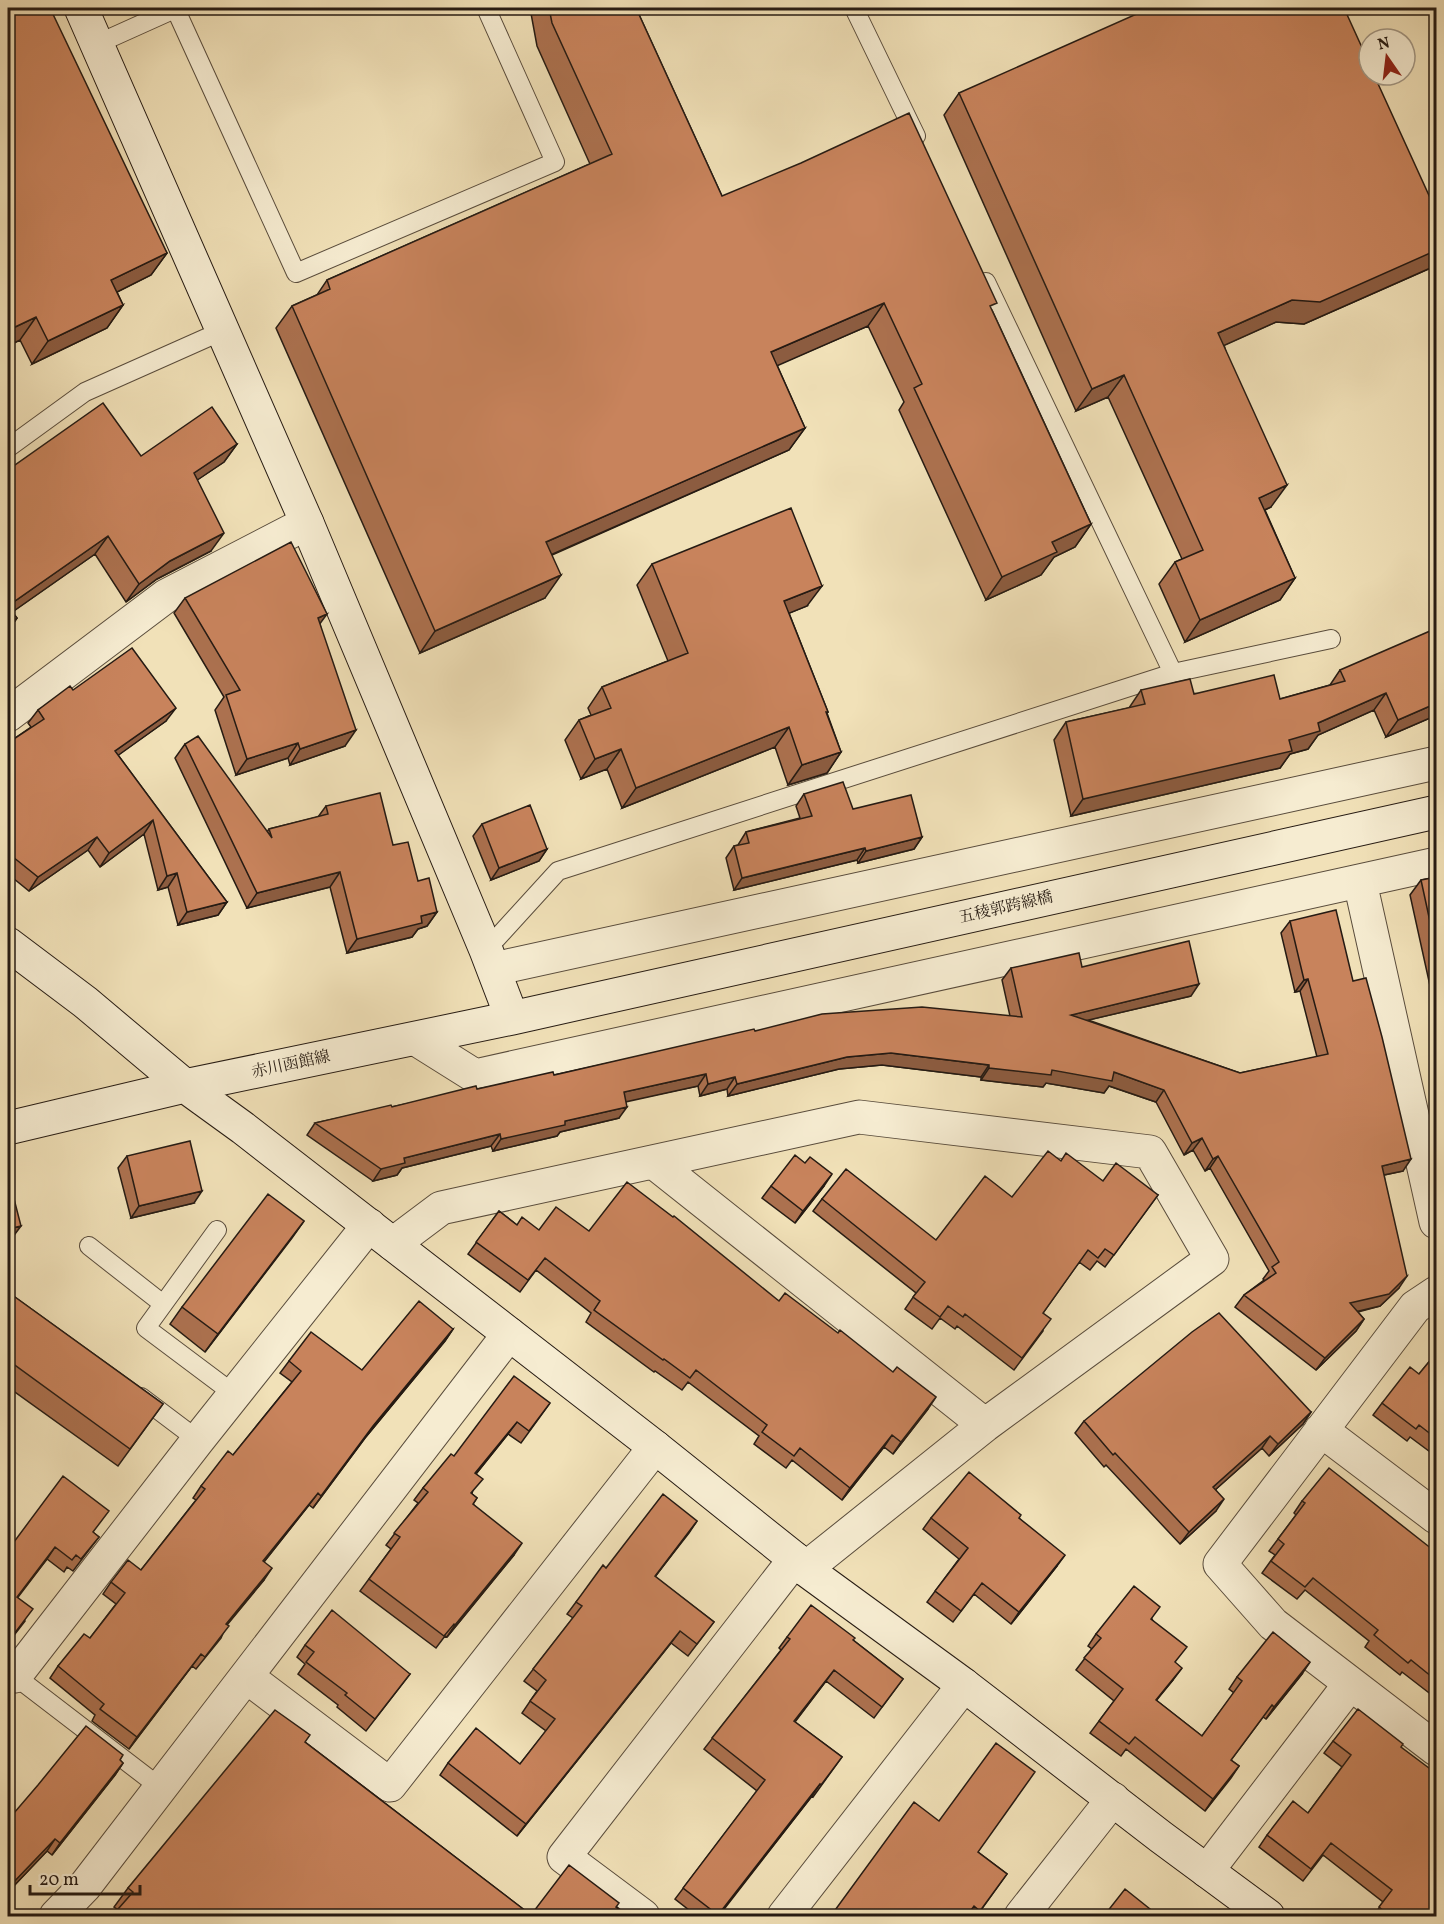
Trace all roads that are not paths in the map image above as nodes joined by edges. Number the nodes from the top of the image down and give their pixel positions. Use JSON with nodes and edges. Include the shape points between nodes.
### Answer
{"nodes":[{"id":1,"x":81,"y":8,"type":"edge"},
{"id":2,"x":176,"y":8,"type":"edge"},
{"id":3,"x":486,"y":8,"type":"edge"},
{"id":4,"x":855,"y":8,"type":"edge"},
{"id":5,"x":97,"y":44,"type":"junction"},
{"id":6,"x":921,"y":147,"type":"edge"},
{"id":7,"x":978,"y":265,"type":"edge"},
{"id":8,"x":222,"y":331,"type":"junction"},
{"id":9,"x":8,"y":448,"type":"edge"},
{"id":10,"x":307,"y":523,"type":"junction"},
{"id":11,"x":1331,"y":639,"type":"dead end"},
{"id":12,"x":1173,"y":673,"type":"junction"},
{"id":13,"x":8,"y":715,"type":"edge"},
{"id":14,"x":1437,"y":762,"type":"edge"},
{"id":15,"x":1437,"y":812,"type":"edge"},
{"id":16,"x":1437,"y":864,"type":"edge"},
{"id":17,"x":1360,"y":882,"type":"junction"},
{"id":18,"x":8,"y":944,"type":"edge"},
{"id":19,"x":490,"y":960,"type":"junction"},
{"id":20,"x":575,"y":1004,"type":"joint"},
{"id":21,"x":512,"y":1018,"type":"junction"},
{"id":22,"x":416,"y":1039,"type":"junction"},
{"id":23,"x":185,"y":1086,"type":"junction"},
{"id":24,"x":8,"y":1128,"type":"edge"},
{"id":25,"x":655,"y":1162,"type":"junction"},
{"id":26,"x":1437,"y":1222,"type":"edge"},
{"id":27,"x":217,"y":1230,"type":"dead end"},
{"id":28,"x":381,"y":1234,"type":"junction"},
{"id":29,"x":89,"y":1246,"type":"dead end"},
{"id":30,"x":1437,"y":1293,"type":"edge"},
{"id":31,"x":163,"y":1304,"type":"junction"},
{"id":32,"x":509,"y":1334,"type":"junction"},
{"id":33,"x":131,"y":1389,"type":"edge"},
{"id":34,"x":234,"y":1394,"type":"junction"},
{"id":35,"x":985,"y":1425,"type":"junction"},
{"id":36,"x":1321,"y":1430,"type":"junction"},
{"id":37,"x":198,"y":1440,"type":"junction"},
{"id":38,"x":655,"y":1447,"type":"junction"},
{"id":39,"x":1437,"y":1517,"type":"edge"},
{"id":40,"x":800,"y":1564,"type":"junction"},
{"id":41,"x":11,"y":1673,"type":"edge"},
{"id":42,"x":247,"y":1677,"type":"junction"},
{"id":43,"x":1350,"y":1683,"type":"junction"},
{"id":44,"x":964,"y":1685,"type":"junction"},
{"id":45,"x":1437,"y":1749,"type":"edge"},
{"id":46,"x":161,"y":1788,"type":"junction"},
{"id":47,"x":1113,"y":1799,"type":"junction"},
{"id":48,"x":1207,"y":1871,"type":"junction"},
{"id":49,"x":56,"y":1917,"type":"edge"},
{"id":50,"x":643,"y":1917,"type":"edge"},
{"id":51,"x":784,"y":1917,"type":"edge"},
{"id":52,"x":1021,"y":1917,"type":"edge"},
{"id":53,"x":1268,"y":1917,"type":"edge"}],
"edges":[{"from":1,"to":5,"type":"street"},
{"from":2,"to":3,"type":"lane","via":[[296,273],[555,162]]},
{"from":2,"to":5,"type":"lane"},
{"from":4,"to":6,"type":"lane"},
{"from":5,"to":8,"type":"street"},
{"from":7,"to":12,"type":"lane"},
{"from":8,"to":9,"type":"lane","via":[[86,392]]},
{"from":8,"to":10,"type":"street"},
{"from":10,"to":13,"type":"street","via":[[166,596]]},
{"from":10,"to":19,"type":"street"},
{"from":11,"to":12,"type":"lane"},
{"from":12,"to":19,"type":"lane","via":[[558,871]]},
{"from":14,"to":19,"type":"street"},
{"from":15,"to":20,"type":"street","name":"五稜郭跨線橋"},
{"from":16,"to":17,"type":"street"},
{"from":17,"to":22,"type":"street","via":[[475,1076]]},
{"from":17,"to":26,"type":"street"},
{"from":18,"to":23,"type":"street"},
{"from":19,"to":21,"type":"street"},
{"from":20,"to":21,"type":"street","name":"赤川函館線"},
{"from":21,"to":22,"type":"street","name":"赤川函館線"},
{"from":22,"to":23,"type":"street","name":"赤川函館線"},
{"from":23,"to":24,"type":"street","name":"赤川函館線"},
{"from":23,"to":28,"type":"street"},
{"from":25,"to":28,"type":"street","via":[[441,1208]]},
{"from":25,"to":35,"type":"street"},
{"from":25,"to":35,"type":"street","via":[[859,1118],[1150,1152],[1212,1259]]},
{"from":27,"to":31,"type":"lane"},
{"from":28,"to":32,"type":"street"},
{"from":28,"to":34,"type":"street"},
{"from":29,"to":31,"type":"lane"},
{"from":30,"to":36,"type":"street","via":[[1415,1307]]},
{"from":31,"to":34,"type":"lane","via":[[146,1328]]},
{"from":32,"to":38,"type":"street"},
{"from":32,"to":42,"type":"street"},
{"from":33,"to":37,"type":"lane"},
{"from":34,"to":37,"type":"street"},
{"from":35,"to":40,"type":"street"},
{"from":36,"to":39,"type":"street"},
{"from":36,"to":43,"type":"street","via":[[1220,1564],[1273,1624]]},
{"from":37,"to":41,"type":"street"},
{"from":38,"to":40,"type":"street"},
{"from":38,"to":42,"type":"street","via":[[390,1785]]},
{"from":40,"to":44,"type":"street"},
{"from":40,"to":50,"type":"street","via":[[564,1857]]},
{"from":41,"to":46,"type":"lane"},
{"from":42,"to":46,"type":"street"},
{"from":43,"to":45,"type":"street"},
{"from":43,"to":48,"type":"street"},
{"from":44,"to":47,"type":"street"},
{"from":44,"to":51,"type":"street"},
{"from":46,"to":49,"type":"street"},
{"from":47,"to":48,"type":"street"},
{"from":47,"to":52,"type":"street"},
{"from":48,"to":53,"type":"street"}]}
